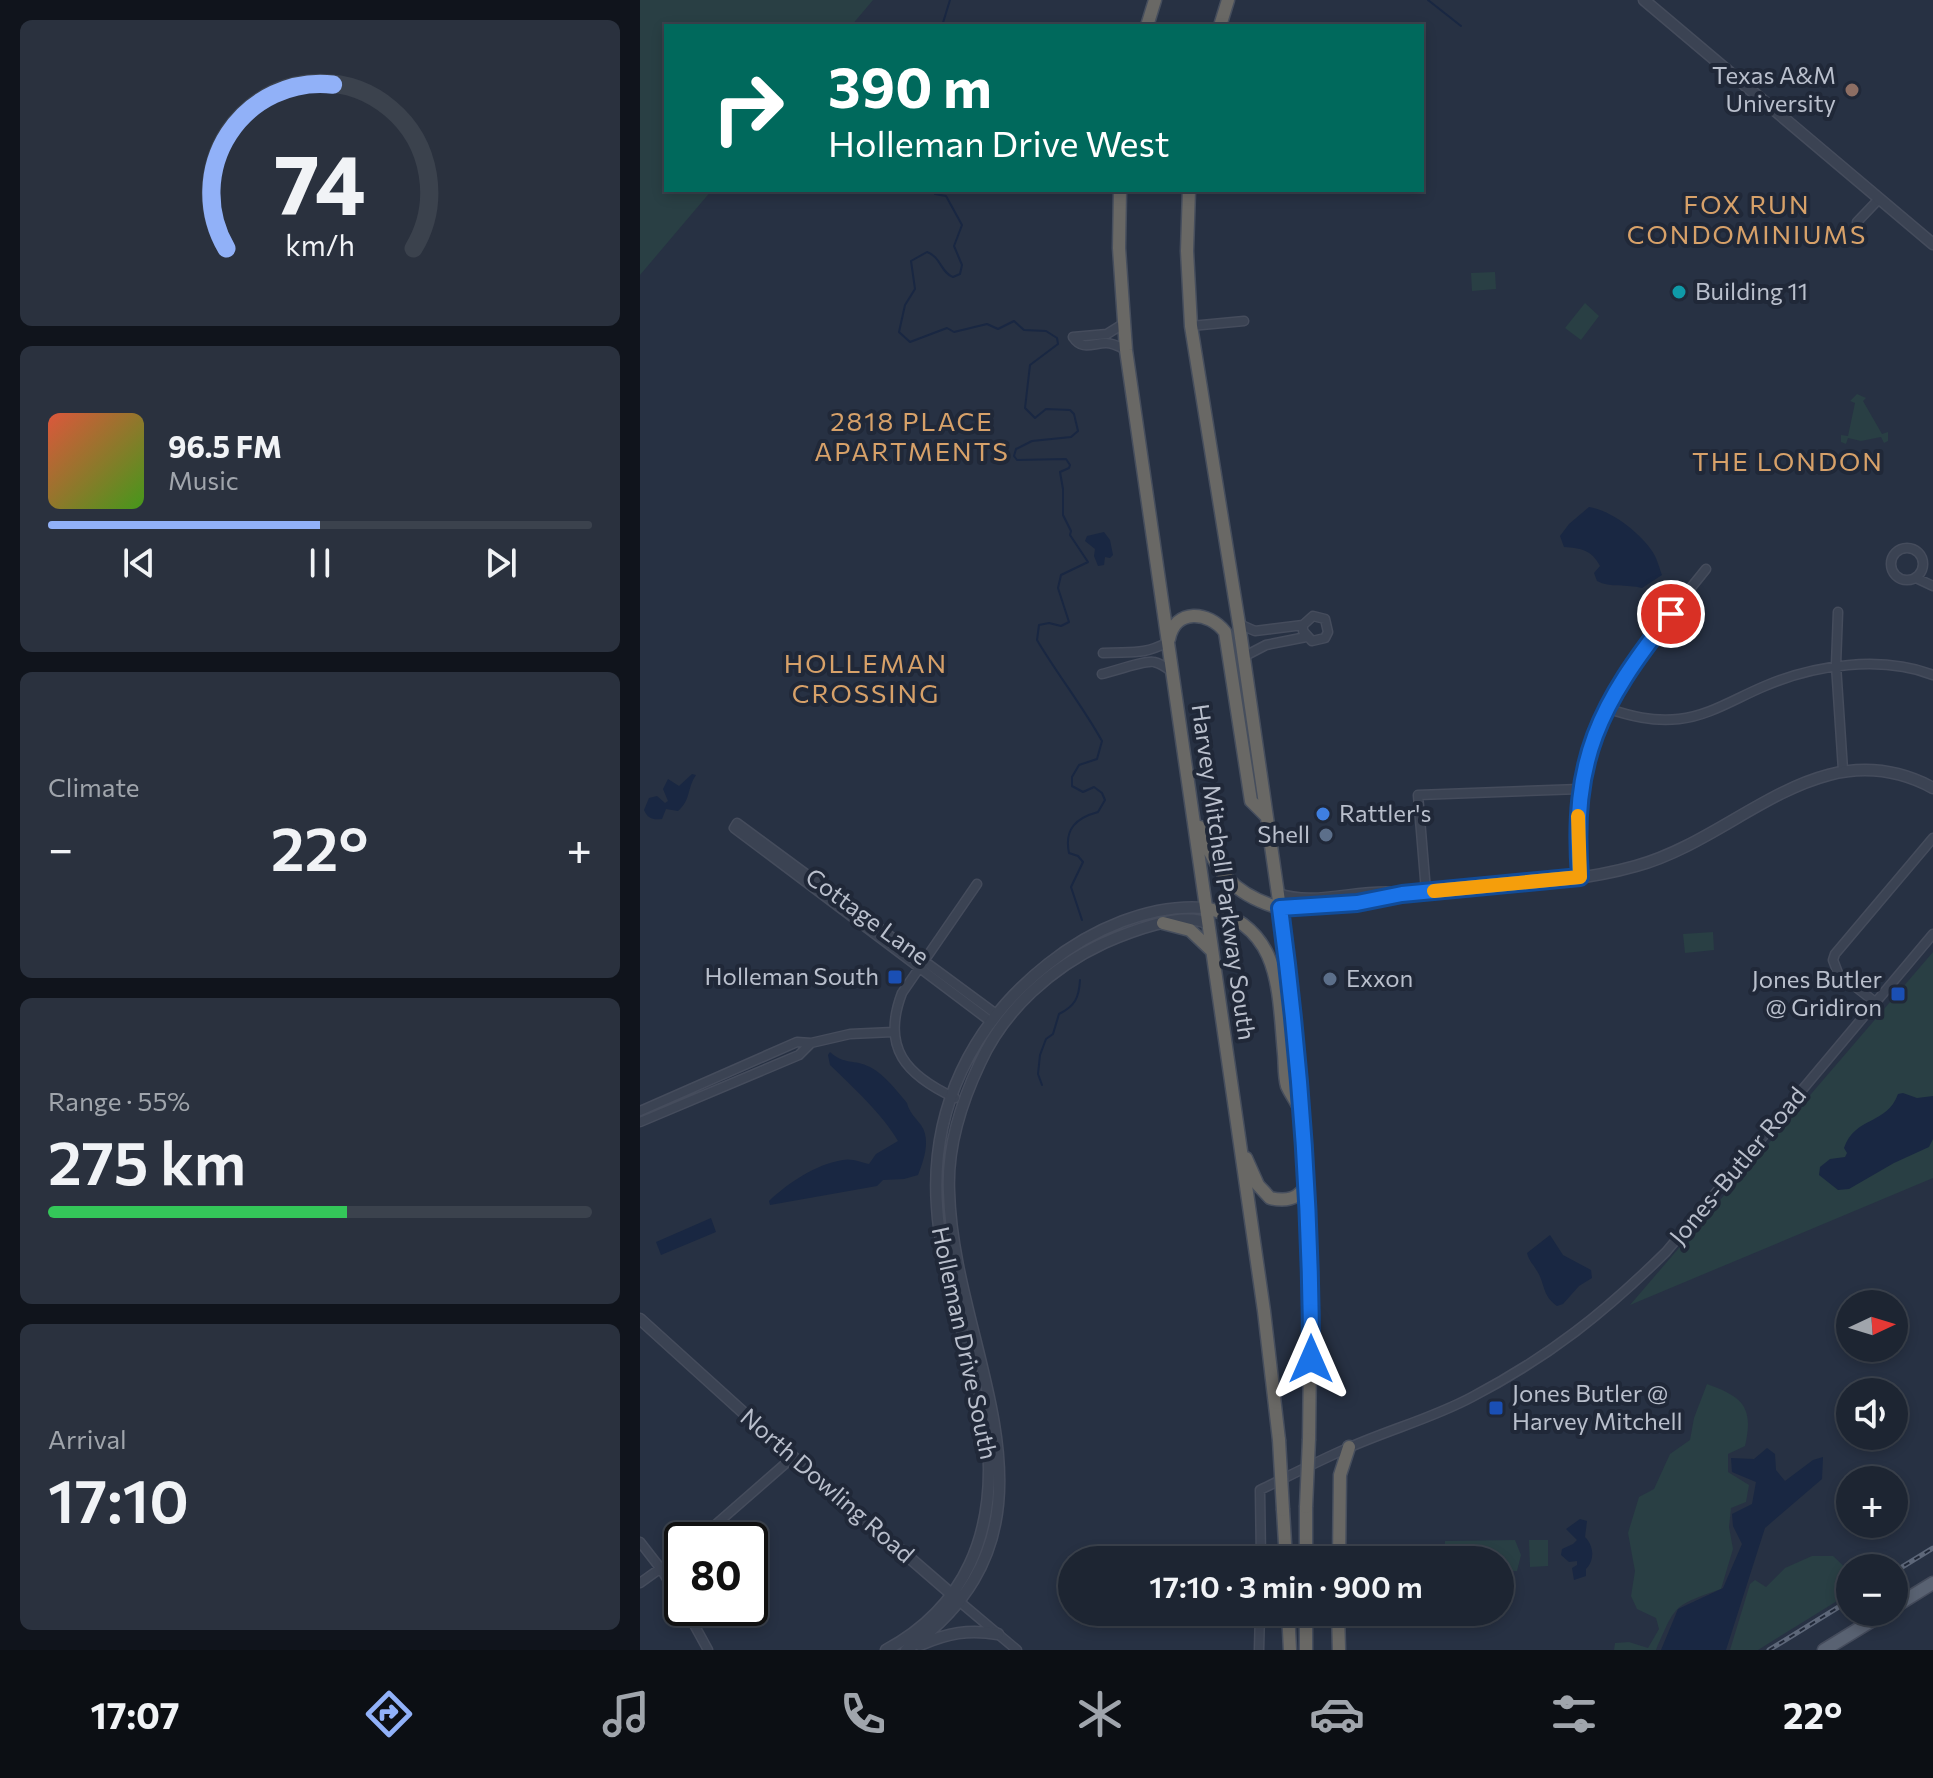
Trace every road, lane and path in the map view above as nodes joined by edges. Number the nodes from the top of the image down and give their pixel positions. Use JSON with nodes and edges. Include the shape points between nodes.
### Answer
{"nodes":[{"id":1,"x":1155,"y":0,"type":"edge"},
{"id":2,"x":1228,"y":0,"type":"edge"},
{"id":3,"x":1644,"y":0,"type":"edge"},
{"id":4,"x":1148,"y":24,"type":"edge"},
{"id":5,"x":1221,"y":24,"type":"edge"},
{"id":6,"x":1120,"y":192,"type":"edge"},
{"id":7,"x":1189,"y":192,"type":"edge"},
{"id":8,"x":1879,"y":199,"type":"junction"},
{"id":9,"x":1857,"y":222,"type":"dead end"},
{"id":10,"x":1933,"y":244,"type":"edge"},
{"id":11,"x":1244,"y":321,"type":"dead end"},
{"id":12,"x":1123,"y":324,"type":"junction"},
{"id":13,"x":1191,"y":326,"type":"junction"},
{"id":14,"x":1126,"y":350,"type":"junction"},
{"id":15,"x":1706,"y":569,"type":"dead end"},
{"id":16,"x":1916,"y":578,"type":"junction"},
{"id":17,"x":1933,"y":586,"type":"edge"},
{"id":18,"x":1838,"y":612,"type":"dead end"},
{"id":19,"x":1239,"y":624,"type":"junction"},
{"id":20,"x":1303,"y":625,"type":"junction"},
{"id":21,"x":1306,"y":637,"type":"junction"},
{"id":22,"x":1168,"y":642,"type":"junction"},
{"id":23,"x":1103,"y":653,"type":"dead end"},
{"id":24,"x":1243,"y":657,"type":"junction"},
{"id":25,"x":1836,"y":665,"type":"junction"},
{"id":26,"x":1172,"y":672,"type":"junction"},
{"id":27,"x":1102,"y":674,"type":"dead end"},
{"id":28,"x":1933,"y":675,"type":"edge"},
{"id":29,"x":1606,"y":708,"type":"junction"},
{"id":30,"x":1843,"y":770,"type":"junction"},
{"id":31,"x":1933,"y":788,"type":"edge"},
{"id":32,"x":1580,"y":789,"type":"junction"},
{"id":33,"x":1190,"y":798,"type":"junction"},
{"id":34,"x":1266,"y":816,"type":"junction"},
{"id":35,"x":736,"y":825,"type":"dead end"},
{"id":36,"x":1933,"y":838,"type":"edge"},
{"id":37,"x":1580,"y":877,"type":"junction"},
{"id":38,"x":977,"y":884,"type":"dead end"},
{"id":39,"x":1426,"y":891,"type":"junction"},
{"id":40,"x":1278,"y":894,"type":"junction"},
{"id":41,"x":1402,"y":894,"type":"junction"},
{"id":42,"x":1206,"y":908,"type":"junction"},
{"id":43,"x":1280,"y":908,"type":"junction"},
{"id":44,"x":1163,"y":923,"type":"junction"},
{"id":45,"x":1208,"y":924,"type":"junction"},
{"id":46,"x":1933,"y":934,"type":"edge"},
{"id":47,"x":1212,"y":952,"type":"junction"},
{"id":48,"x":921,"y":963,"type":"junction"},
{"id":49,"x":1875,"y":1002,"type":"junction"},
{"id":50,"x":993,"y":1017,"type":"junction"},
{"id":51,"x":893,"y":1032,"type":"junction"},
{"id":52,"x":811,"y":1043,"type":"junction"},
{"id":53,"x":952,"y":1096,"type":"junction"},
{"id":54,"x":963,"y":1101,"type":"junction"},
{"id":55,"x":640,"y":1111,"type":"edge"},
{"id":56,"x":1303,"y":1114,"type":"junction"},
{"id":57,"x":640,"y":1122,"type":"edge"},
{"id":58,"x":1239,"y":1141,"type":"junction"},
{"id":59,"x":1307,"y":1184,"type":"junction"},
{"id":60,"x":640,"y":1319,"type":"edge"},
{"id":61,"x":1349,"y":1447,"type":"junction"},
{"id":62,"x":793,"y":1457,"type":"junction"},
{"id":63,"x":719,"y":1522,"type":"edge"},
{"id":64,"x":640,"y":1542,"type":"edge"},
{"id":65,"x":1261,"y":1546,"type":"edge"},
{"id":66,"x":1285,"y":1546,"type":"edge"},
{"id":67,"x":1306,"y":1546,"type":"edge"},
{"id":68,"x":1339,"y":1546,"type":"edge"},
{"id":69,"x":664,"y":1567,"type":"edge"},
{"id":70,"x":661,"y":1569,"type":"junction"},
{"id":71,"x":664,"y":1574,"type":"edge"},
{"id":72,"x":640,"y":1583,"type":"edge"},
{"id":73,"x":1933,"y":1583,"type":"edge"},
{"id":74,"x":956,"y":1598,"type":"junction"},
{"id":75,"x":1908,"y":1598,"type":"edge"},
{"id":76,"x":694,"y":1626,"type":"edge"},
{"id":77,"x":1260,"y":1626,"type":"edge"},
{"id":78,"x":1289,"y":1626,"type":"edge"},
{"id":79,"x":1306,"y":1626,"type":"edge"},
{"id":80,"x":1338,"y":1626,"type":"edge"},
{"id":81,"x":1863,"y":1626,"type":"edge"},
{"id":82,"x":998,"y":1634,"type":"junction"},
{"id":83,"x":708,"y":1650,"type":"edge"},
{"id":84,"x":886,"y":1650,"type":"edge"},
{"id":85,"x":906,"y":1650,"type":"edge"},
{"id":86,"x":1017,"y":1650,"type":"edge"},
{"id":87,"x":1259,"y":1650,"type":"edge"},
{"id":88,"x":1290,"y":1650,"type":"edge"},
{"id":89,"x":1306,"y":1650,"type":"edge"},
{"id":90,"x":1339,"y":1650,"type":"edge"},
{"id":91,"x":1824,"y":1650,"type":"edge"}],
"edges":[{"from":1,"to":4,"type":"highway"},
{"from":2,"to":5,"type":"highway"},
{"from":3,"to":8,"type":"street"},
{"from":6,"to":12,"type":"highway","name":"Harvey Mitchell Parkway South"},
{"from":7,"to":13,"type":"highway","name":"Harvey Mitchell Parkway South"},
{"from":8,"to":9,"type":"street"},
{"from":8,"to":10,"type":"street"},
{"from":11,"to":13,"type":"street"},
{"from":12,"to":14,"type":"highway","name":"Harvey Mitchell Parkway South"},
{"from":12,"to":14,"type":"street","via":[[1107,334],[1073,337],[1082,345],[1109,342]]},
{"from":13,"to":19,"type":"highway","name":"Harvey Mitchell Parkway South"},
{"from":14,"to":22,"type":"highway","name":"Harvey Mitchell Parkway South"},
{"from":15,"to":29,"type":"street"},
{"from":16,"to":16,"type":"street","via":[[1923,559],[1914,548],[1900,549],[1892,559],[1893,572],[1903,580]]},
{"from":16,"to":17,"type":"street"},
{"from":18,"to":25,"type":"street"},
{"from":19,"to":20,"type":"street","via":[[1255,631]]},
{"from":19,"to":24,"type":"highway","name":"Harvey Mitchell Parkway South"},
{"from":20,"to":21,"type":"street"},
{"from":20,"to":21,"type":"street","via":[[1313,616],[1328,625],[1325,638]]},
{"from":21,"to":24,"type":"street","via":[[1266,645]]},
{"from":22,"to":23,"type":"street","via":[[1149,652]]},
{"from":22,"to":26,"type":"highway","name":"Harvey Mitchell Parkway South"},
{"from":22,"to":34,"type":"highway","via":[[1171,630],[1189,616],[1208,616],[1225,632],[1251,801]]},
{"from":24,"to":34,"type":"highway","name":"Harvey Mitchell Parkway South"},
{"from":25,"to":28,"type":"street","via":[[1895,667]]},
{"from":25,"to":29,"type":"street","via":[[1787,677],[1695,716],[1652,719]]},
{"from":25,"to":30,"type":"street"},
{"from":26,"to":27,"type":"street","via":[[1155,662]]},
{"from":26,"to":33,"type":"highway","name":"Harvey Mitchell Parkway South"},
{"from":29,"to":32,"type":"street"},
{"from":30,"to":31,"type":"street","via":[[1889,771]]},
{"from":30,"to":37,"type":"street","via":[[1807,781],[1651,861]]},
{"from":32,"to":37,"type":"street"},
{"from":32,"to":39,"type":"street","via":[[1418,795]]},
{"from":33,"to":42,"type":"highway","name":"Harvey Mitchell Parkway South"},
{"from":33,"to":43,"type":"highway","via":[[1217,867],[1241,892]]},
{"from":34,"to":40,"type":"highway","name":"Harvey Mitchell Parkway South"},
{"from":35,"to":48,"type":"street","name":"Cottage Lane"},
{"from":36,"to":49,"type":"street","via":[[1835,954],[1838,973]]},
{"from":37,"to":39,"type":"street"},
{"from":38,"to":48,"type":"street"},
{"from":39,"to":41,"type":"street"},
{"from":40,"to":41,"type":"street"},
{"from":40,"to":43,"type":"highway","name":"Harvey Mitchell Parkway South"},
{"from":41,"to":43,"type":"street"},
{"from":42,"to":45,"type":"highway","name":"Harvey Mitchell Parkway South"},
{"from":42,"to":50,"type":"street","name":"Holleman Drive South","via":[[1160,911],[1100,931],[1040,970]]},
{"from":42,"to":56,"type":"highway","via":[[1251,930],[1268,953],[1287,1086]]},
{"from":43,"to":56,"type":"highway","name":"Harvey Mitchell Parkway South"},
{"from":44,"to":45,"type":"street","name":"Holleman Drive South","via":[[1194,919]]},
{"from":44,"to":47,"type":"highway","via":[[1190,930]]},
{"from":44,"to":54,"type":"street","name":"Holleman Drive South","via":[[1089,950],[1041,983],[993,1039]]},
{"from":45,"to":47,"type":"highway","name":"Harvey Mitchell Parkway South"},
{"from":46,"to":49,"type":"street","name":"Jones-Butler Road"},
{"from":47,"to":58,"type":"highway","name":"Harvey Mitchell Parkway South"},
{"from":48,"to":50,"type":"street","name":"Cottage Lane"},
{"from":48,"to":51,"type":"street","via":[[902,993]]},
{"from":49,"to":61,"type":"street","name":"Jones-Butler Road","via":[[1666,1252],[1608,1308],[1572,1337],[1468,1399]]},
{"from":50,"to":53,"type":"street","name":"Holleman Drive South","via":[[965,1062]]},
{"from":51,"to":52,"type":"street"},
{"from":51,"to":53,"type":"street","via":[[903,1061]]},
{"from":52,"to":55,"type":"street","via":[[797,1042]]},
{"from":52,"to":57,"type":"street","via":[[799,1055]]},
{"from":53,"to":54,"type":"street"},
{"from":53,"to":74,"type":"street","name":"Holleman Drive South","via":[[939,1142],[937,1209],[990,1472],[987,1512]]},
{"from":54,"to":74,"type":"street","name":"Holleman Drive South","via":[[950,1162],[951,1225],[1001,1472],[991,1540]]},
{"from":56,"to":59,"type":"highway","name":"Harvey Mitchell Parkway South"},
{"from":58,"to":59,"type":"highway","via":[[1258,1185],[1270,1198],[1296,1197]]},
{"from":58,"to":66,"type":"highway","name":"Harvey Mitchell Parkway South","bridge":true,"via":[[1279,1440]]},
{"from":59,"to":67,"type":"highway","name":"Harvey Mitchell Parkway South","bridge":true,"via":[[1311,1282]]},
{"from":60,"to":62,"type":"street","name":"North Dowling Road"},
{"from":61,"to":65,"type":"street","name":"Jones-Butler Road","via":[[1260,1490]]},
{"from":61,"to":68,"type":"highway","via":[[1340,1475]]},
{"from":62,"to":63,"type":"street"},
{"from":62,"to":74,"type":"street","name":"North Dowling Road"},
{"from":64,"to":70,"type":"street"},
{"from":69,"to":70,"type":"street"},
{"from":70,"to":71,"type":"street"},
{"from":70,"to":72,"type":"street"},
{"from":73,"to":75,"type":"main road"},
{"from":74,"to":82,"type":"street","name":"North Dowling Road"},
{"from":74,"to":84,"type":"street","name":"Holleman Drive South"},
{"from":74,"to":85,"type":"street","name":"Holleman Drive South","via":[[940,1624]]},
{"from":76,"to":83,"type":"street"},
{"from":77,"to":87,"type":"street"},
{"from":78,"to":88,"type":"highway"},
{"from":79,"to":89,"type":"highway"},
{"from":80,"to":90,"type":"highway"},
{"from":81,"to":91,"type":"main road"},
{"from":82,"to":85,"type":"street","via":[[962,1630]]},
{"from":82,"to":86,"type":"street","name":"North Dowling Road"}]}
